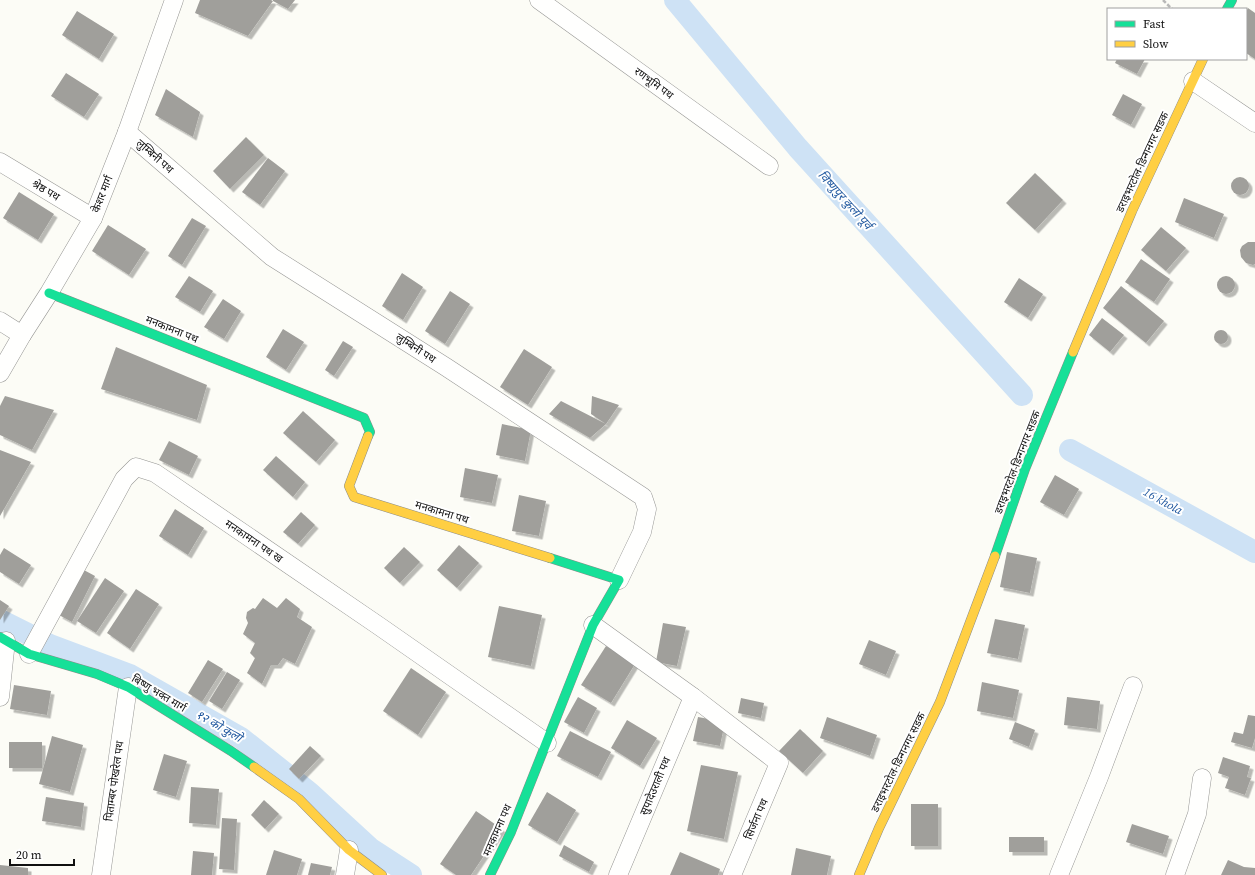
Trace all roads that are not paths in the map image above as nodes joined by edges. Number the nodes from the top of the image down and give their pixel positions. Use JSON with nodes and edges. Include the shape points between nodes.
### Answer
{"nodes":[{"id":1,"x":174,"y":0,"type":"edge"},
{"id":2,"x":539,"y":0,"type":"edge"},
{"id":3,"x":1203,"y":60,"type":"edge"},
{"id":4,"x":1193,"y":81,"type":"junction"},
{"id":5,"x":1255,"y":123,"type":"edge"},
{"id":6,"x":127,"y":132,"type":"junction"},
{"id":7,"x":0,"y":162,"type":"edge"},
{"id":8,"x":768,"y":166,"type":"dead end"},
{"id":9,"x":93,"y":218,"type":"junction"},
{"id":10,"x":49,"y":293,"type":"junction"},
{"id":11,"x":0,"y":321,"type":"edge"},
{"id":12,"x":22,"y":335,"type":"junction"},
{"id":13,"x":0,"y":373,"type":"edge"},
{"id":14,"x":619,"y":580,"type":"junction"},
{"id":15,"x":593,"y":625,"type":"junction"},
{"id":16,"x":3,"y":639,"type":"edge"},
{"id":17,"x":29,"y":654,"type":"junction"},
{"id":18,"x":1133,"y":686,"type":"dead end"},
{"id":19,"x":128,"y":687,"type":"junction"},
{"id":20,"x":0,"y":697,"type":"edge"},
{"id":21,"x":693,"y":697,"type":"junction"},
{"id":22,"x":547,"y":743,"type":"junction"},
{"id":23,"x":1202,"y":778,"type":"dead end"},
{"id":24,"x":349,"y":850,"type":"junction"},
{"id":25,"x":101,"y":875,"type":"edge"},
{"id":26,"x":345,"y":875,"type":"edge"},
{"id":27,"x":382,"y":875,"type":"edge"},
{"id":28,"x":490,"y":875,"type":"edge"},
{"id":29,"x":618,"y":875,"type":"edge"},
{"id":30,"x":732,"y":875,"type":"edge"},
{"id":31,"x":859,"y":875,"type":"edge"},
{"id":32,"x":1059,"y":875,"type":"edge"},
{"id":33,"x":1175,"y":875,"type":"edge"}],
"edges":[{"from":1,"to":6,"type":"street","name":"केशर मार्ग"},
{"from":2,"to":8,"type":"street","name":"रणभूमि पथ"},
{"from":3,"to":4,"type":"street","name":"डराइभरटोल-डिन्गनगर सडक"},
{"from":4,"to":5,"type":"street"},
{"from":4,"to":31,"type":"street","name":"डराइभरटोल-डिन्गनगर सडक","via":[[1132,211],[1081,331],[1025,469],[940,702]]},
{"from":6,"to":9,"type":"street","name":"केशर मार्ग"},
{"from":6,"to":14,"type":"street","name":"लुम्बिनी पथ","via":[[272,257],[643,497],[647,508],[642,532]]},
{"from":7,"to":9,"type":"street","name":"श्रेष्ठ पथ"},
{"from":9,"to":10,"type":"street","name":"केशर मार्ग"},
{"from":10,"to":12,"type":"street","name":"केशर मार्ग"},
{"from":10,"to":14,"type":"street","name":"मनकामना पथ","via":[[364,418],[370,432],[349,486],[354,497]]},
{"from":11,"to":12,"type":"street"},
{"from":12,"to":13,"type":"street","name":"केशर मार्ग"},
{"from":14,"to":15,"type":"street","name":"मनकामना पथ"},
{"from":15,"to":21,"type":"street"},
{"from":15,"to":22,"type":"street","name":"मनकामना पथ"},
{"from":16,"to":17,"type":"street","name":"बिष्णु भक्त मार्ग"},
{"from":16,"to":20,"type":"street"},
{"from":17,"to":19,"type":"street","name":"बिष्णु भक्त मार्ग","via":[[97,674]]},
{"from":17,"to":22,"type":"street","name":"मनकामना पथ ख","via":[[124,478],[136,467],[155,474]]},
{"from":18,"to":32,"type":"street","via":[[1100,777]]},
{"from":19,"to":24,"type":"street","name":"बिष्णु भक्त मार्ग","via":[[231,750],[299,799]]},
{"from":19,"to":25,"type":"street","name":"पिताम्बर पोखरेल पथ"},
{"from":21,"to":29,"type":"street","name":"सुपादेउराली पथ"},
{"from":21,"to":30,"type":"street","name":"सिर्जना पथ","via":[[779,763]]},
{"from":22,"to":28,"type":"street","name":"मनकामना पथ","via":[[511,832]]},
{"from":23,"to":33,"type":"street","via":[[1197,814]]},
{"from":24,"to":26,"type":"street"},
{"from":24,"to":27,"type":"street","name":"बिष्णु भक्त मार्ग"}]}
